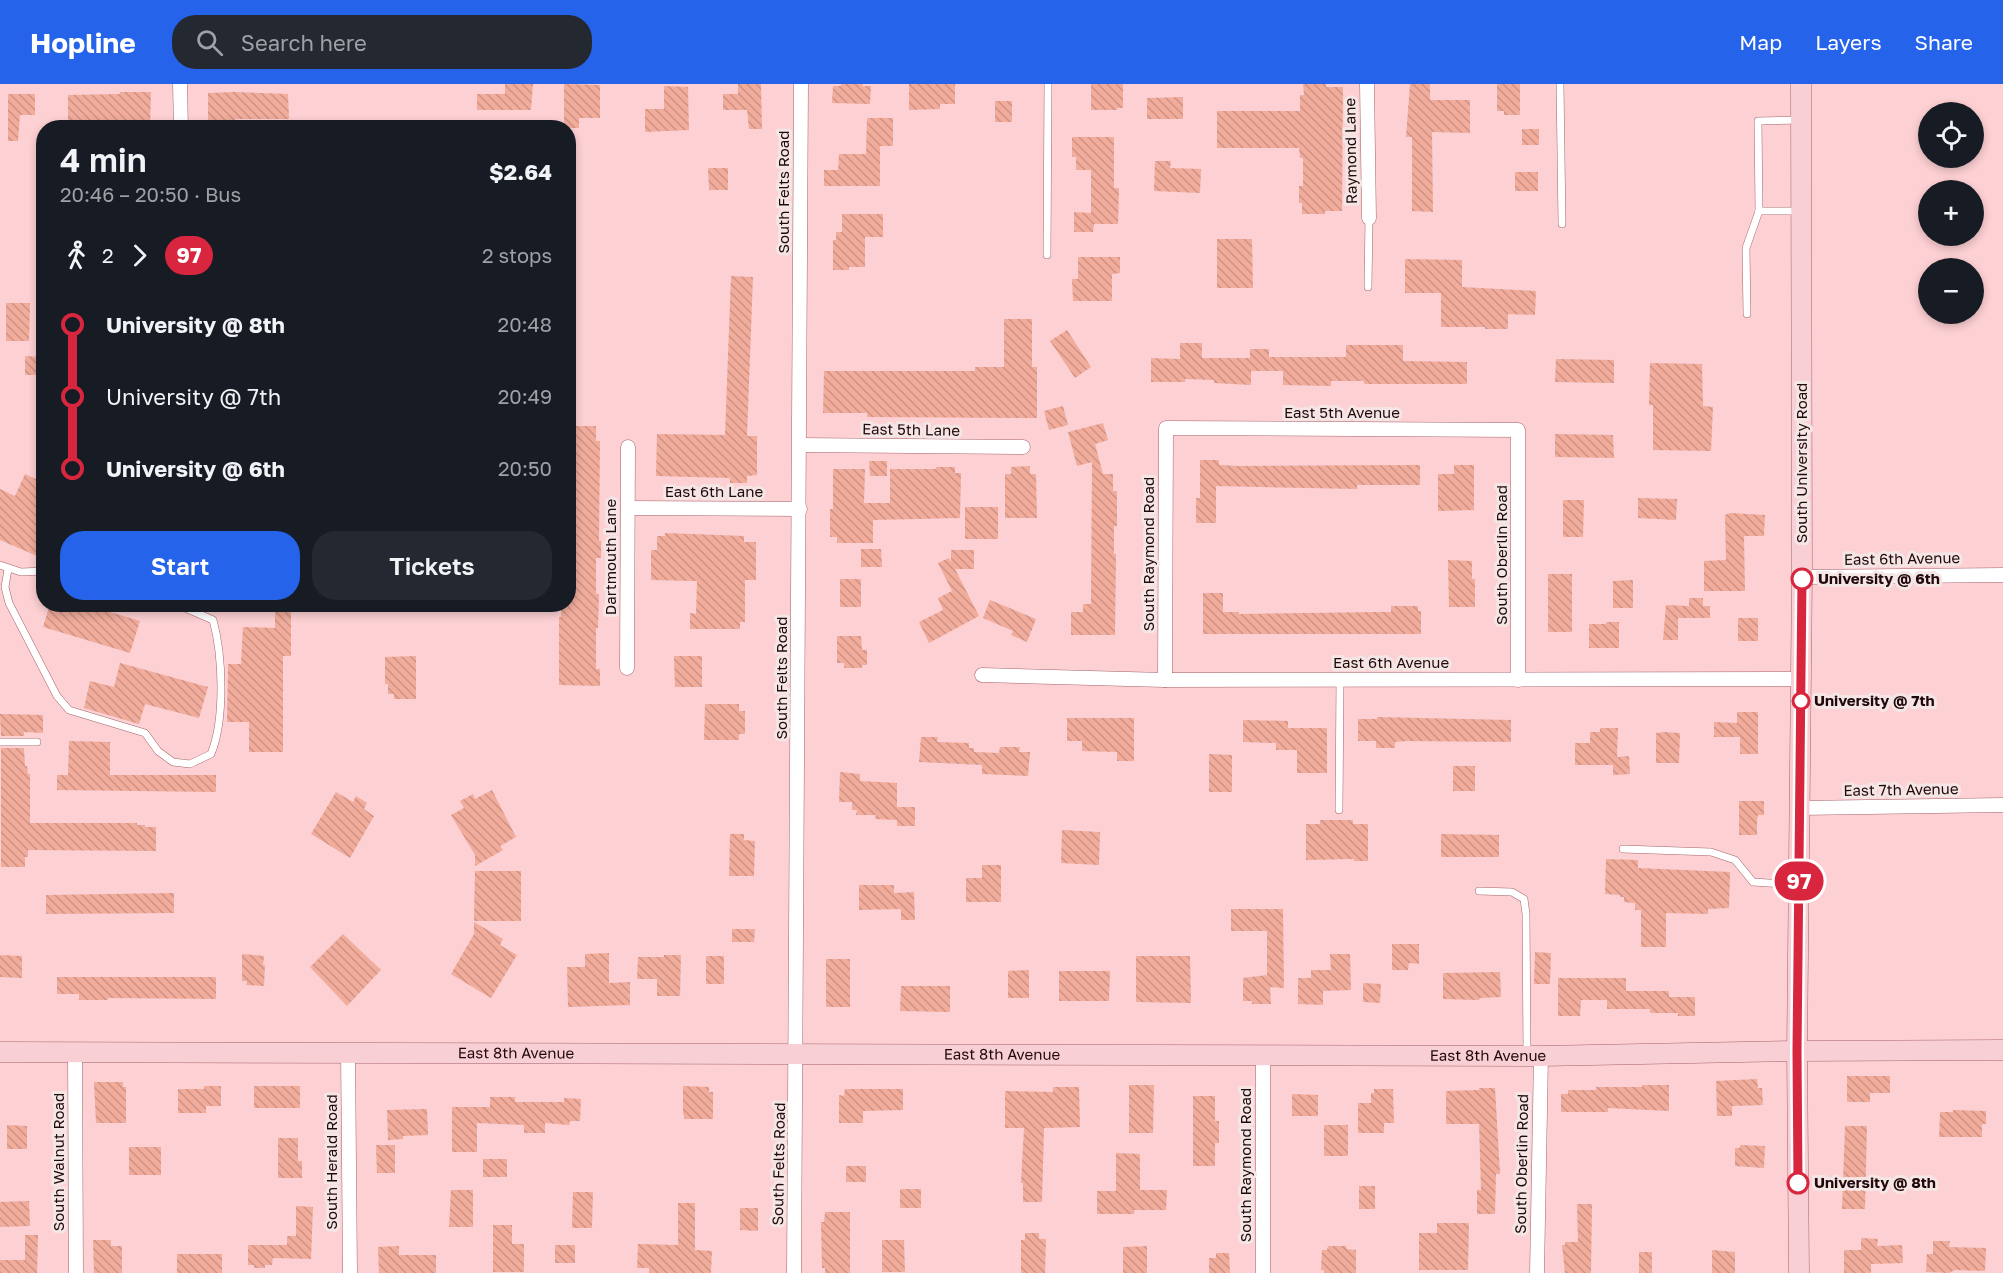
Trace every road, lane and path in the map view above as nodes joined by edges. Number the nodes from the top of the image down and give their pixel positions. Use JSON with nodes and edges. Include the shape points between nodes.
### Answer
{"nodes":[{"id":1,"x":180,"y":84,"type":"edge"},
{"id":2,"x":801,"y":84,"type":"edge"},
{"id":3,"x":1048,"y":84,"type":"edge"},
{"id":4,"x":1367,"y":84,"type":"edge"},
{"id":5,"x":1560,"y":84,"type":"edge"},
{"id":6,"x":1801,"y":84,"type":"edge"},
{"id":7,"x":181,"y":120,"type":"edge"},
{"id":8,"x":1801,"y":120,"type":"junction"},
{"id":9,"x":1759,"y":211,"type":"junction"},
{"id":10,"x":1801,"y":211,"type":"junction"},
{"id":11,"x":1369,"y":218,"type":"joint"},
{"id":12,"x":1562,"y":224,"type":"dead end"},
{"id":13,"x":1047,"y":255,"type":"dead end"},
{"id":14,"x":1368,"y":287,"type":"dead end"},
{"id":15,"x":1747,"y":314,"type":"dead end"},
{"id":16,"x":1166,"y":428,"type":"joint"},
{"id":17,"x":1518,"y":430,"type":"joint"},
{"id":18,"x":800,"y":445,"type":"junction"},
{"id":19,"x":628,"y":447,"type":"dead end"},
{"id":20,"x":1023,"y":447,"type":"dead end"},
{"id":21,"x":628,"y":508,"type":"junction"},
{"id":22,"x":800,"y":509,"type":"junction"},
{"id":23,"x":0,"y":565,"type":"edge"},
{"id":24,"x":8,"y":569,"type":"junction"},
{"id":25,"x":36,"y":571,"type":"edge"},
{"id":26,"x":2003,"y":575,"type":"edge"},
{"id":27,"x":1802,"y":577,"type":"junction"},
{"id":28,"x":194,"y":612,"type":"edge"},
{"id":29,"x":627,"y":668,"type":"dead end"},
{"id":30,"x":982,"y":675,"type":"dead end"},
{"id":31,"x":1165,"y":680,"type":"junction"},
{"id":32,"x":1340,"y":680,"type":"junction"},
{"id":33,"x":1518,"y":680,"type":"junction"},
{"id":34,"x":1801,"y":680,"type":"junction"},
{"id":35,"x":0,"y":742,"type":"edge"},
{"id":36,"x":37,"y":742,"type":"dead end"},
{"id":37,"x":2003,"y":805,"type":"edge"},
{"id":38,"x":1800,"y":808,"type":"junction"},
{"id":39,"x":1339,"y":810,"type":"dead end"},
{"id":40,"x":1623,"y":849,"type":"dead end"},
{"id":41,"x":1799,"y":885,"type":"junction"},
{"id":42,"x":1479,"y":891,"type":"dead end"},
{"id":43,"x":2003,"y":1050,"type":"edge"},
{"id":44,"x":1797,"y":1051,"type":"junction"},
{"id":45,"x":0,"y":1052,"type":"edge"},
{"id":46,"x":75,"y":1052,"type":"junction"},
{"id":47,"x":348,"y":1052,"type":"junction"},
{"id":48,"x":797,"y":1053,"type":"junction"},
{"id":49,"x":1263,"y":1056,"type":"junction"},
{"id":50,"x":1534,"y":1056,"type":"junction"},
{"id":51,"x":76,"y":1273,"type":"edge"},
{"id":52,"x":350,"y":1273,"type":"edge"},
{"id":53,"x":794,"y":1273,"type":"edge"},
{"id":54,"x":1263,"y":1273,"type":"edge"},
{"id":55,"x":1537,"y":1273,"type":"edge"},
{"id":56,"x":1799,"y":1273,"type":"edge"}],
"edges":[{"from":1,"to":7,"type":"street"},
{"from":2,"to":18,"type":"street","name":"South Felts Road"},
{"from":3,"to":13,"type":"lane"},
{"from":4,"to":11,"type":"street","name":"Raymond Lane"},
{"from":5,"to":12,"type":"lane"},
{"from":6,"to":8,"type":"street","name":"South University Road"},
{"from":8,"to":9,"type":"lane","via":[[1758,121]]},
{"from":8,"to":10,"type":"street","name":"South University Road"},
{"from":9,"to":10,"type":"lane"},
{"from":9,"to":15,"type":"lane","via":[[1746,248]]},
{"from":10,"to":27,"type":"street","name":"South University Road"},
{"from":11,"to":14,"type":"lane"},
{"from":16,"to":17,"type":"street","name":"East 5th Avenue"},
{"from":16,"to":31,"type":"street","name":"South Raymond Road"},
{"from":17,"to":33,"type":"street","name":"South Oberlin Road"},
{"from":18,"to":20,"type":"street","name":"East 5th Lane"},
{"from":18,"to":22,"type":"street","name":"South Felts Road"},
{"from":19,"to":21,"type":"street","name":"Dartmouth Lane"},
{"from":21,"to":22,"type":"street","name":"East 6th Lane"},
{"from":21,"to":29,"type":"street","name":"Dartmouth Lane"},
{"from":22,"to":48,"type":"street","name":"South Felts Road"},
{"from":23,"to":24,"type":"lane"},
{"from":24,"to":25,"type":"lane"},
{"from":24,"to":28,"type":"lane","via":[[5,587],[9,603],[57,696],[69,710],[146,733],[158,751],[173,762],[190,764],[211,754],[216,741],[221,678],[213,620]]},
{"from":26,"to":27,"type":"street","name":"East 6th Avenue"},
{"from":27,"to":34,"type":"street","name":"South University Road"},
{"from":30,"to":31,"type":"street","name":"East 6th Avenue"},
{"from":31,"to":32,"type":"street","name":"East 6th Avenue"},
{"from":32,"to":33,"type":"street","name":"East 6th Avenue"},
{"from":32,"to":39,"type":"lane"},
{"from":33,"to":34,"type":"street","name":"East 6th Avenue"},
{"from":34,"to":38,"type":"street","name":"South University Road"},
{"from":35,"to":36,"type":"lane"},
{"from":37,"to":38,"type":"street","name":"East 7th Avenue"},
{"from":38,"to":41,"type":"street","name":"South University Road"},
{"from":40,"to":41,"type":"lane","via":[[1711,852],[1735,860],[1752,882]]},
{"from":41,"to":44,"type":"street","name":"South University Road"},
{"from":42,"to":50,"type":"lane","via":[[1512,892],[1524,899]]},
{"from":43,"to":44,"type":"street","name":"East 8th Avenue"},
{"from":44,"to":50,"type":"street","name":"East 8th Avenue"},
{"from":44,"to":56,"type":"street","name":"South University Road"},
{"from":45,"to":46,"type":"street","name":"East 8th Avenue"},
{"from":46,"to":47,"type":"street","name":"East 8th Avenue"},
{"from":46,"to":51,"type":"street","name":"South Walnut Road"},
{"from":47,"to":48,"type":"street","name":"East 8th Avenue"},
{"from":47,"to":52,"type":"street","name":"South Herald Road"},
{"from":48,"to":49,"type":"street","name":"East 8th Avenue"},
{"from":48,"to":53,"type":"street","name":"South Felts Road"},
{"from":49,"to":50,"type":"street","name":"East 8th Avenue"},
{"from":49,"to":54,"type":"street","name":"South Raymond Road"},
{"from":50,"to":55,"type":"street","name":"South Oberlin Road"}]}
